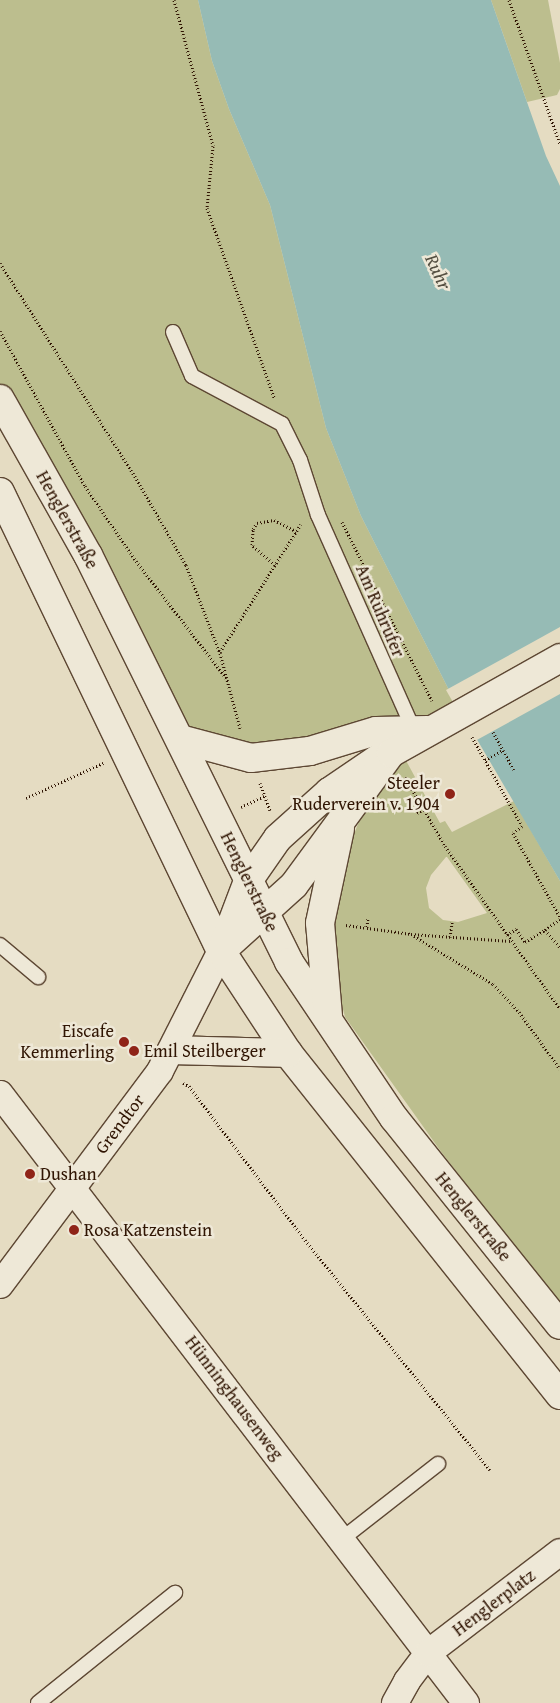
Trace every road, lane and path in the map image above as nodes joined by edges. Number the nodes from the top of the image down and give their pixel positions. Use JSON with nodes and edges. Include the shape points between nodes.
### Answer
{"nodes":[{"id":1,"x":174,"y":0,"type":"edge"},
{"id":2,"x":509,"y":0,"type":"edge"},
{"id":3,"x":560,"y":144,"type":"edge"},
{"id":4,"x":0,"y":263,"type":"edge"},
{"id":5,"x":0,"y":331,"type":"edge"},
{"id":6,"x":174,"y":332,"type":"dead end"},
{"id":7,"x":0,"y":399,"type":"edge"},
{"id":8,"x":282,"y":424,"type":"junction"},
{"id":9,"x":0,"y":492,"type":"edge"},
{"id":10,"x":316,"y":509,"type":"junction"},
{"id":11,"x":297,"y":531,"type":"junction"},
{"id":12,"x":275,"y":565,"type":"junction"},
{"id":13,"x":220,"y":652,"type":"junction"},
{"id":14,"x":560,"y":658,"type":"edge"},
{"id":15,"x":226,"y":679,"type":"junction"},
{"id":16,"x":433,"y":726,"type":"junction"},
{"id":17,"x":493,"y":732,"type":"dead end"},
{"id":18,"x":241,"y":733,"type":"dead end"},
{"id":19,"x":472,"y":737,"type":"dead end"},
{"id":20,"x":180,"y":739,"type":"junction"},
{"id":21,"x":503,"y":750,"type":"junction"},
{"id":22,"x":392,"y":753,"type":"junction"},
{"id":23,"x":124,"y":754,"type":"junction"},
{"id":24,"x":252,"y":758,"type":"junction"},
{"id":25,"x":484,"y":760,"type":"junction"},
{"id":26,"x":514,"y":770,"type":"dead end"},
{"id":27,"x":405,"y":777,"type":"dead end"},
{"id":28,"x":26,"y":798,"type":"dead end"},
{"id":29,"x":424,"y":809,"type":"junction"},
{"id":30,"x":417,"y":813,"type":"dead end"},
{"id":31,"x":341,"y":823,"type":"junction"},
{"id":32,"x":278,"y":838,"type":"junction"},
{"id":33,"x":248,"y":882,"type":"junction"},
{"id":34,"x":194,"y":897,"type":"junction"},
{"id":35,"x":237,"y":909,"type":"junction"},
{"id":36,"x":264,"y":913,"type":"junction"},
{"id":37,"x":368,"y":917,"type":"dead end"},
{"id":38,"x":560,"y":918,"type":"edge"},
{"id":39,"x":452,"y":922,"type":"dead end"},
{"id":40,"x":339,"y":924,"type":"dead end"},
{"id":41,"x":367,"y":927,"type":"junction"},
{"id":42,"x":544,"y":930,"type":"junction"},
{"id":43,"x":411,"y":934,"type":"junction"},
{"id":44,"x":507,"y":935,"type":"junction"},
{"id":45,"x":450,"y":937,"type":"junction"},
{"id":46,"x":512,"y":941,"type":"junction"},
{"id":47,"x":0,"y":946,"type":"edge"},
{"id":48,"x":560,"y":947,"type":"edge"},
{"id":49,"x":222,"y":952,"type":"junction"},
{"id":50,"x":38,"y":977,"type":"dead end"},
{"id":51,"x":560,"y":1009,"type":"edge"},
{"id":52,"x":329,"y":1022,"type":"junction"},
{"id":53,"x":288,"y":1053,"type":"junction"},
{"id":54,"x":166,"y":1060,"type":"junction"},
{"id":55,"x":560,"y":1069,"type":"edge"},
{"id":56,"x":0,"y":1094,"type":"edge"},
{"id":57,"x":72,"y":1190,"type":"junction"},
{"id":58,"x":0,"y":1285,"type":"edge"},
{"id":59,"x":560,"y":1325,"type":"edge"},
{"id":60,"x":560,"y":1395,"type":"edge"},
{"id":61,"x":438,"y":1464,"type":"dead end"},
{"id":62,"x":490,"y":1470,"type":"dead end"},
{"id":63,"x":342,"y":1539,"type":"junction"},
{"id":64,"x":560,"y":1552,"type":"edge"},
{"id":65,"x":175,"y":1593,"type":"dead end"},
{"id":66,"x":428,"y":1653,"type":"junction"},
{"id":67,"x":38,"y":1703,"type":"edge"},
{"id":68,"x":395,"y":1703,"type":"edge"},
{"id":69,"x":466,"y":1703,"type":"edge"}],
"edges":[{"from":1,"to":8,"type":"path","via":[[213,146],[207,208]]},
{"from":2,"to":3,"type":"path"},
{"from":4,"to":13,"type":"path","via":[[165,526],[201,600]]},
{"from":5,"to":15,"type":"path","via":[[85,486],[136,561]]},
{"from":6,"to":8,"type":"lane","via":[[192,376]]},
{"from":7,"to":20,"type":"main road","name":"Henglerstraße","via":[[88,555]]},
{"from":8,"to":10,"type":"lane","name":"Am Ruhrufer","via":[[300,460]]},
{"from":9,"to":23,"type":"main road"},
{"from":10,"to":11,"type":"path"},
{"from":10,"to":16,"type":"lane","name":"Am Ruhrufer"},
{"from":10,"to":16,"type":"path","via":[[345,523]]},
{"from":11,"to":12,"type":"path"},
{"from":11,"to":12,"type":"path","via":[[266,519],[253,529],[252,544]]},
{"from":12,"to":13,"type":"path"},
{"from":13,"to":15,"type":"path"},
{"from":14,"to":16,"type":"main road"},
{"from":15,"to":18,"type":"path"},
{"from":16,"to":22,"type":"main road"},
{"from":16,"to":24,"type":"main road","via":[[376,730],[310,751]]},
{"from":17,"to":21,"type":"path"},
{"from":19,"to":25,"type":"path"},
{"from":20,"to":24,"type":"main road"},
{"from":20,"to":33,"type":"main road","name":"Henglerstraße"},
{"from":21,"to":25,"type":"path"},
{"from":21,"to":26,"type":"path"},
{"from":22,"to":31,"type":"main road"},
{"from":22,"to":32,"type":"main road","via":[[380,754],[350,775]]},
{"from":23,"to":28,"type":"path"},
{"from":23,"to":34,"type":"main road"},
{"from":24,"to":32,"type":"path"},
{"from":25,"to":38,"type":"path","via":[[522,826],[513,833]]},
{"from":27,"to":29,"type":"path"},
{"from":29,"to":30,"type":"path"},
{"from":29,"to":44,"type":"path","via":[[445,846]]},
{"from":31,"to":36,"type":"main road","via":[[294,884]]},
{"from":31,"to":52,"type":"main road","via":[[320,923]]},
{"from":32,"to":33,"type":"main road"},
{"from":33,"to":35,"type":"main road"},
{"from":33,"to":36,"type":"main road","name":"Henglerstraße"},
{"from":34,"to":35,"type":"main road"},
{"from":34,"to":49,"type":"main road"},
{"from":35,"to":36,"type":"main road"},
{"from":35,"to":49,"type":"main road"},
{"from":36,"to":49,"type":"main road"},
{"from":36,"to":52,"type":"main road","name":"Henglerstraße","via":[[289,962]]},
{"from":37,"to":41,"type":"path"},
{"from":38,"to":42,"type":"path"},
{"from":39,"to":45,"type":"path"},
{"from":40,"to":41,"type":"path"},
{"from":41,"to":43,"type":"path"},
{"from":42,"to":44,"type":"path","via":[[525,942],[516,929]]},
{"from":42,"to":48,"type":"path"},
{"from":43,"to":45,"type":"path"},
{"from":43,"to":55,"type":"path","via":[[493,984],[519,1012]]},
{"from":44,"to":46,"type":"path"},
{"from":45,"to":46,"type":"path"},
{"from":46,"to":51,"type":"path"},
{"from":47,"to":50,"type":"lane"},
{"from":49,"to":53,"type":"main road"},
{"from":49,"to":54,"type":"street","name":"Grendtor"},
{"from":52,"to":59,"type":"main road","name":"Henglerstraße","via":[[394,1118]]},
{"from":53,"to":54,"type":"main road"},
{"from":53,"to":60,"type":"main road"},
{"from":54,"to":57,"type":"street","name":"Grendtor"},
{"from":54,"to":62,"type":"path","via":[[305,1240]]},
{"from":56,"to":57,"type":"street","name":"Hünninghausenweg"},
{"from":57,"to":58,"type":"street","name":"Grendtor"},
{"from":57,"to":63,"type":"street","name":"Hünninghausenweg"},
{"from":61,"to":63,"type":"lane"},
{"from":63,"to":66,"type":"street","name":"Hünninghausenweg"},
{"from":64,"to":66,"type":"street","name":"Henglerplatz"},
{"from":65,"to":67,"type":"lane"},
{"from":66,"to":68,"type":"street","name":"Henglerplatz"},
{"from":66,"to":69,"type":"street","name":"Hünninghausenweg"}]}
